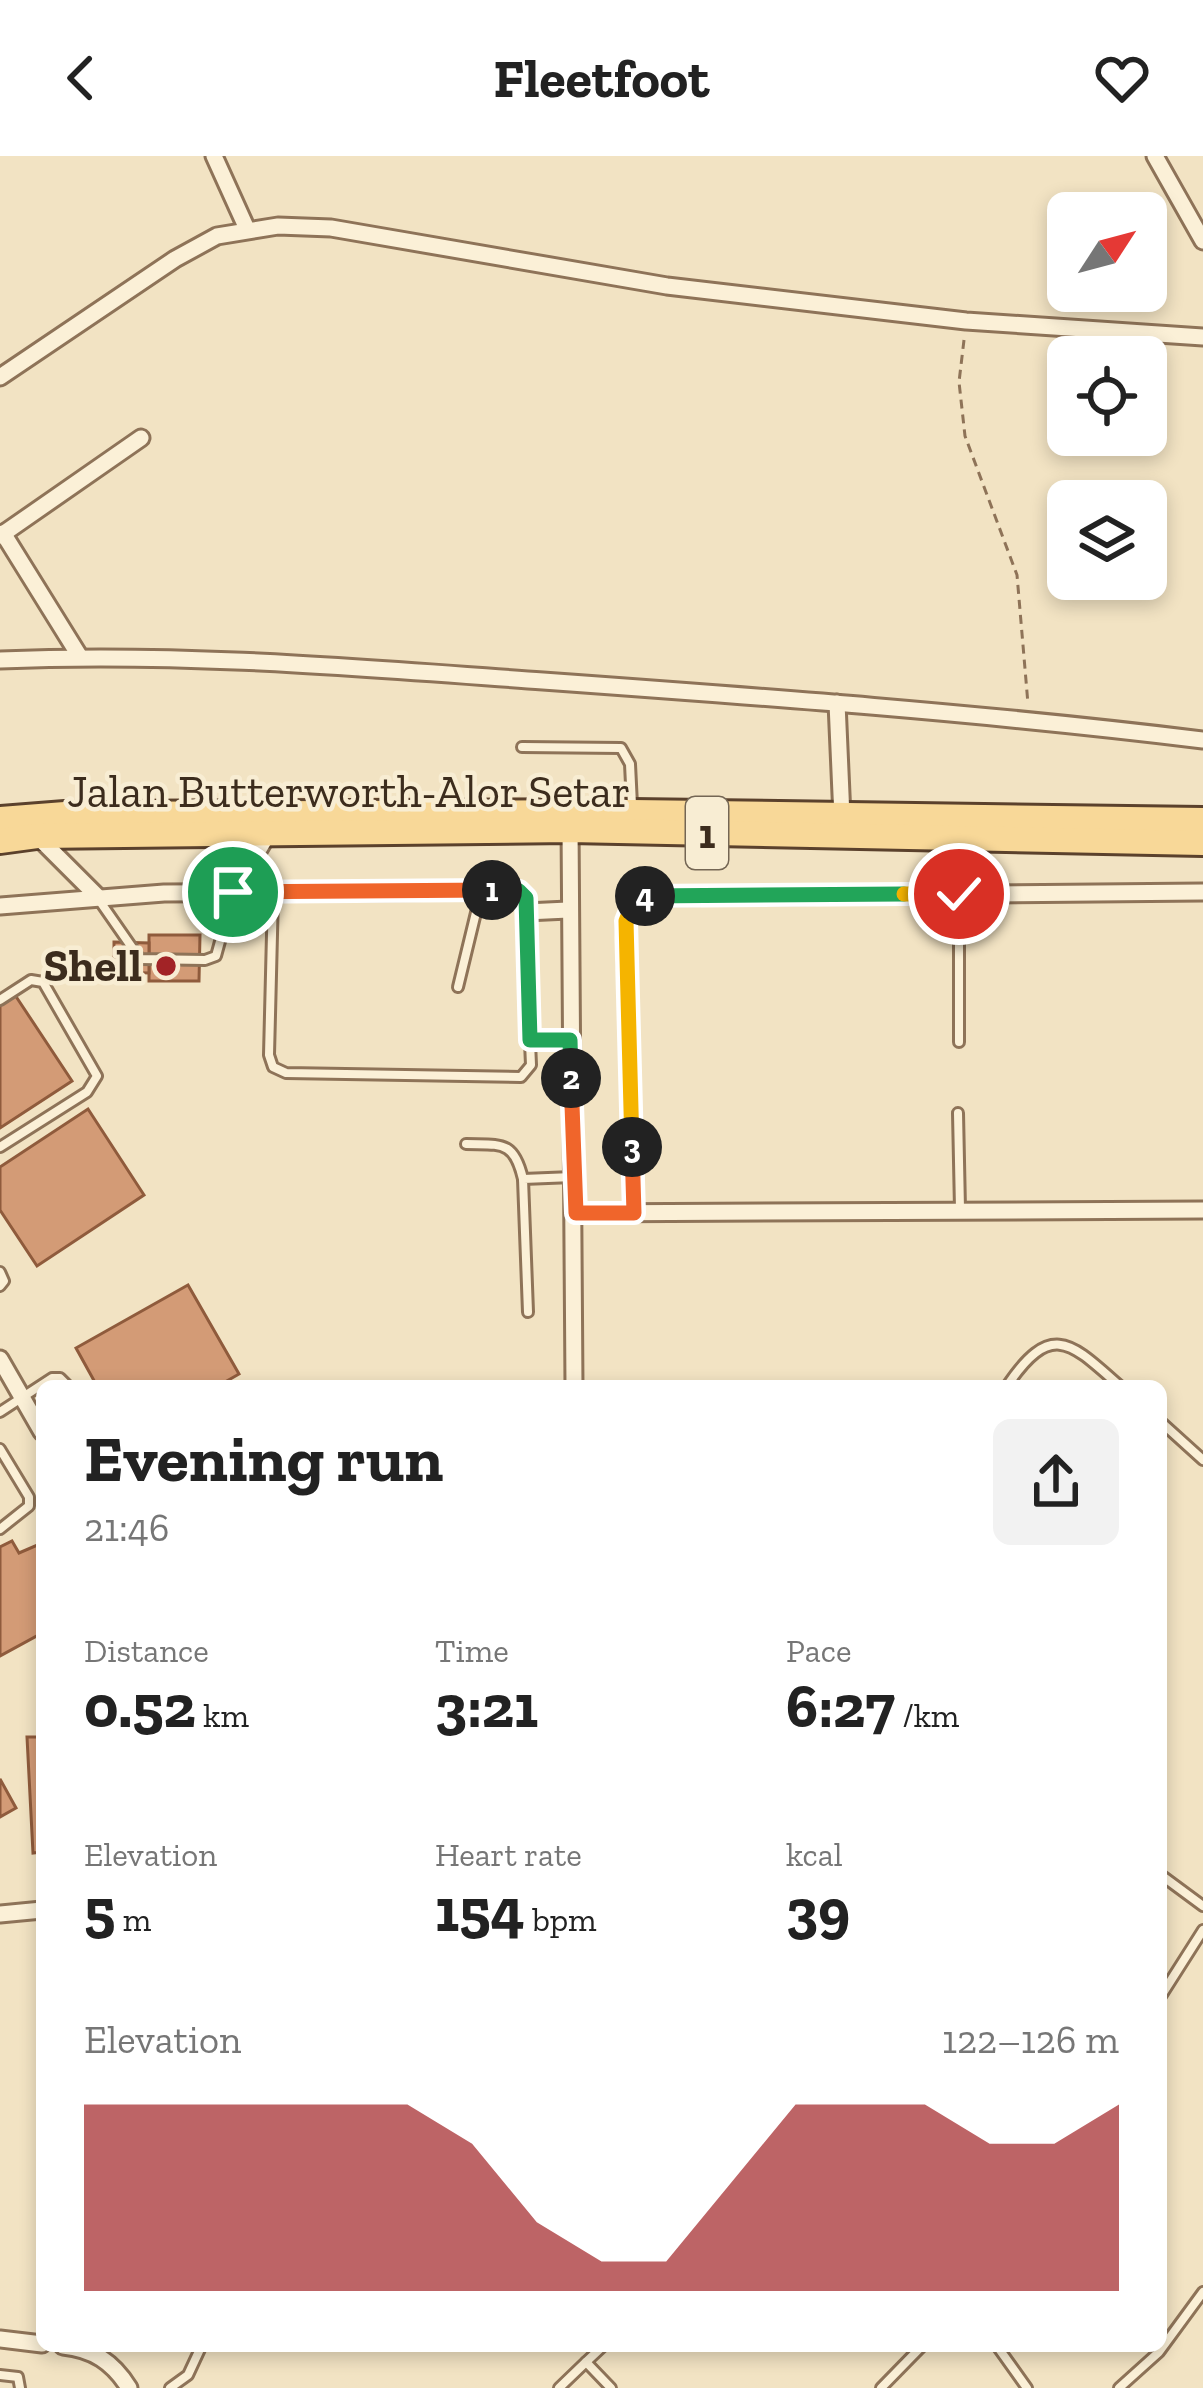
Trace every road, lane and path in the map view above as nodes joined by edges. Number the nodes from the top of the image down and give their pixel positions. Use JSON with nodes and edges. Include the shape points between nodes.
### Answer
{"nodes":[{"id":1,"x":214,"y":156,"type":"edge"},
{"id":2,"x":1155,"y":156,"type":"edge"},
{"id":3,"x":247,"y":229,"type":"junction"},
{"id":4,"x":1203,"y":241,"type":"edge"},
{"id":5,"x":966,"y":320,"type":"junction"},
{"id":6,"x":1203,"y":337,"type":"edge"},
{"id":7,"x":0,"y":376,"type":"edge"},
{"id":8,"x":141,"y":438,"type":"dead end"},
{"id":9,"x":2,"y":534,"type":"edge"},
{"id":10,"x":80,"y":657,"type":"junction"},
{"id":11,"x":0,"y":660,"type":"edge"},
{"id":12,"x":837,"y":703,"type":"junction"},
{"id":13,"x":1030,"y":719,"type":"junction"},
{"id":14,"x":1203,"y":740,"type":"edge"},
{"id":15,"x":522,"y":747,"type":"dead end"},
{"id":16,"x":632,"y":812,"type":"junction"},
{"id":17,"x":842,"y":817,"type":"junction"},
{"id":18,"x":0,"y":819,"type":"edge"},
{"id":19,"x":1203,"y":820,"type":"edge"},
{"id":20,"x":570,"y":822,"type":"junction"},
{"id":21,"x":268,"y":834,"type":"junction"},
{"id":22,"x":37,"y":836,"type":"junction"},
{"id":23,"x":0,"y":841,"type":"edge"},
{"id":24,"x":1203,"y":843,"type":"edge"},
{"id":25,"x":482,"y":890,"type":"junction"},
{"id":26,"x":233,"y":892,"type":"junction"},
{"id":27,"x":1203,"y":892,"type":"edge"},
{"id":28,"x":273,"y":894,"type":"junction"},
{"id":29,"x":959,"y":894,"type":"junction"},
{"id":30,"x":97,"y":896,"type":"junction"},
{"id":31,"x":0,"y":906,"type":"edge"},
{"id":32,"x":568,"y":910,"type":"junction"},
{"id":33,"x":526,"y":912,"type":"junction"},
{"id":34,"x":458,"y":987,"type":"dead end"},
{"id":35,"x":0,"y":1000,"type":"edge"},
{"id":36,"x":530,"y":1040,"type":"junction"},
{"id":37,"x":570,"y":1040,"type":"junction"},
{"id":38,"x":959,"y":1042,"type":"dead end"},
{"id":39,"x":958,"y":1113,"type":"dead end"},
{"id":40,"x":466,"y":1144,"type":"dead end"},
{"id":41,"x":0,"y":1147,"type":"edge"},
{"id":42,"x":574,"y":1177,"type":"junction"},
{"id":43,"x":523,"y":1179,"type":"junction"},
{"id":44,"x":960,"y":1210,"type":"junction"},
{"id":45,"x":1203,"y":1210,"type":"edge"},
{"id":46,"x":576,"y":1213,"type":"junction"},
{"id":47,"x":634,"y":1213,"type":"junction"},
{"id":48,"x":0,"y":1272,"type":"edge"},
{"id":49,"x":0,"y":1286,"type":"edge"},
{"id":50,"x":529,"y":1312,"type":"dead end"},
{"id":51,"x":0,"y":1359,"type":"edge"},
{"id":52,"x":574,"y":1380,"type":"edge"},
{"id":53,"x":1012,"y":1380,"type":"edge"},
{"id":54,"x":1113,"y":1380,"type":"edge"},
{"id":55,"x":36,"y":1388,"type":"edge"},
{"id":56,"x":23,"y":1397,"type":"junction"},
{"id":57,"x":0,"y":1412,"type":"edge"},
{"id":58,"x":36,"y":1421,"type":"edge"},
{"id":59,"x":1167,"y":1427,"type":"edge"},
{"id":60,"x":0,"y":1450,"type":"edge"},
{"id":61,"x":1203,"y":1460,"type":"edge"},
{"id":62,"x":0,"y":1529,"type":"edge"},
{"id":63,"x":1167,"y":1879,"type":"edge"},
{"id":64,"x":1203,"y":1906,"type":"edge"},
{"id":65,"x":36,"y":1911,"type":"edge"},
{"id":66,"x":0,"y":1914,"type":"edge"},
{"id":67,"x":1203,"y":1930,"type":"edge"},
{"id":68,"x":1167,"y":1987,"type":"edge"},
{"id":69,"x":1203,"y":2292,"type":"edge"},
{"id":70,"x":0,"y":2339,"type":"edge"},
{"id":71,"x":1167,"y":2341,"type":"edge"},
{"id":72,"x":36,"y":2343,"type":"edge"},
{"id":73,"x":92,"y":2352,"type":"edge"},
{"id":74,"x":199,"y":2352,"type":"edge"},
{"id":75,"x":597,"y":2352,"type":"edge"},
{"id":76,"x":916,"y":2352,"type":"edge"},
{"id":77,"x":1001,"y":2352,"type":"edge"},
{"id":78,"x":1159,"y":2352,"type":"edge"},
{"id":79,"x":586,"y":2362,"type":"junction"},
{"id":80,"x":0,"y":2375,"type":"edge"},
{"id":81,"x":174,"y":2387,"type":"edge"},
{"id":82,"x":20,"y":2388,"type":"edge"},
{"id":83,"x":129,"y":2388,"type":"edge"},
{"id":84,"x":559,"y":2388,"type":"edge"},
{"id":85,"x":611,"y":2388,"type":"edge"},
{"id":86,"x":881,"y":2388,"type":"edge"},
{"id":87,"x":1027,"y":2388,"type":"edge"},
{"id":88,"x":1119,"y":2388,"type":"edge"}],
"edges":[{"from":1,"to":3,"type":"street"},
{"from":2,"to":4,"type":"street"},
{"from":3,"to":5,"type":"street","via":[[332,228],[667,286]]},
{"from":3,"to":7,"type":"street","via":[[175,259]]},
{"from":5,"to":6,"type":"street"},
{"from":5,"to":13,"type":"path","via":[[959,382],[965,436],[1017,575]]},
{"from":8,"to":9,"type":"street"},
{"from":9,"to":10,"type":"street"},
{"from":10,"to":11,"type":"street"},
{"from":10,"to":12,"type":"street","via":[[297,664]]},
{"from":12,"to":13,"type":"street"},
{"from":12,"to":17,"type":"street"},
{"from":13,"to":14,"type":"street"},
{"from":15,"to":16,"type":"lane","via":[[621,748],[630,764]]},
{"from":16,"to":17,"type":"main road","name":"Jalan Butterworth-Alor Setar","number":"1"},
{"from":16,"to":20,"type":"main road","name":"Jalan Butterworth-Alor Setar","number":"1"},
{"from":17,"to":19,"type":"main road","name":"Jalan Butterworth-Alor Setar","number":"1"},
{"from":18,"to":20,"type":"main road","name":"Jalan Butterworth-Alor Setar","number":"1"},
{"from":20,"to":21,"type":"main road","name":"Jalan Butterworth-Alor Setar","number":"1"},
{"from":20,"to":24,"type":"main road","name":"Jalan Butterworth-Alor Setar","number":"1"},
{"from":20,"to":32,"type":"street"},
{"from":21,"to":22,"type":"main road","name":"Jalan Butterworth-Alor Setar","number":"1"},
{"from":21,"to":26,"type":"street"},
{"from":22,"to":23,"type":"main road","name":"Jalan Butterworth-Alor Setar","number":"1"},
{"from":22,"to":30,"type":"street"},
{"from":25,"to":28,"type":"street"},
{"from":25,"to":33,"type":"street","via":[[519,891]]},
{"from":25,"to":34,"type":"lane"},
{"from":26,"to":28,"type":"street"},
{"from":26,"to":30,"type":"street"},
{"from":26,"to":30,"type":"lane","via":[[216,956],[205,960],[140,959]]},
{"from":27,"to":29,"type":"street"},
{"from":28,"to":36,"type":"lane","via":[[273,1066],[286,1073],[521,1077],[531,1065]]},
{"from":29,"to":38,"type":"lane"},
{"from":29,"to":47,"type":"street","via":[[662,893],[632,906],[626,921]]},
{"from":30,"to":31,"type":"street"},
{"from":32,"to":33,"type":"street"},
{"from":32,"to":37,"type":"street"},
{"from":33,"to":36,"type":"street"},
{"from":35,"to":41,"type":"lane","via":[[31,980],[44,982],[97,1076],[87,1092]]},
{"from":36,"to":37,"type":"street"},
{"from":37,"to":42,"type":"street"},
{"from":39,"to":44,"type":"lane"},
{"from":40,"to":43,"type":"lane","via":[[508,1148]]},
{"from":42,"to":43,"type":"lane"},
{"from":42,"to":46,"type":"street"},
{"from":43,"to":50,"type":"lane"},
{"from":44,"to":45,"type":"street"},
{"from":44,"to":47,"type":"street"},
{"from":46,"to":47,"type":"street"},
{"from":46,"to":52,"type":"street"},
{"from":48,"to":49,"type":"lane"},
{"from":51,"to":56,"type":"street"},
{"from":53,"to":54,"type":"lane","via":[[1055,1345],[1075,1346]]},
{"from":55,"to":56,"type":"lane"},
{"from":56,"to":57,"type":"lane"},
{"from":56,"to":58,"type":"street"},
{"from":59,"to":61,"type":"lane"},
{"from":60,"to":62,"type":"lane","via":[[29,1506]]},
{"from":63,"to":64,"type":"lane"},
{"from":65,"to":66,"type":"street"},
{"from":67,"to":68,"type":"lane"},
{"from":69,"to":71,"type":"lane"},
{"from":70,"to":72,"type":"street"},
{"from":73,"to":83,"type":"street"},
{"from":74,"to":81,"type":"lane"},
{"from":75,"to":79,"type":"lane"},
{"from":76,"to":86,"type":"lane"},
{"from":77,"to":87,"type":"lane"},
{"from":78,"to":88,"type":"lane"},
{"from":79,"to":84,"type":"lane"},
{"from":79,"to":85,"type":"lane"},
{"from":80,"to":82,"type":"lane","via":[[18,2378]]}]}
